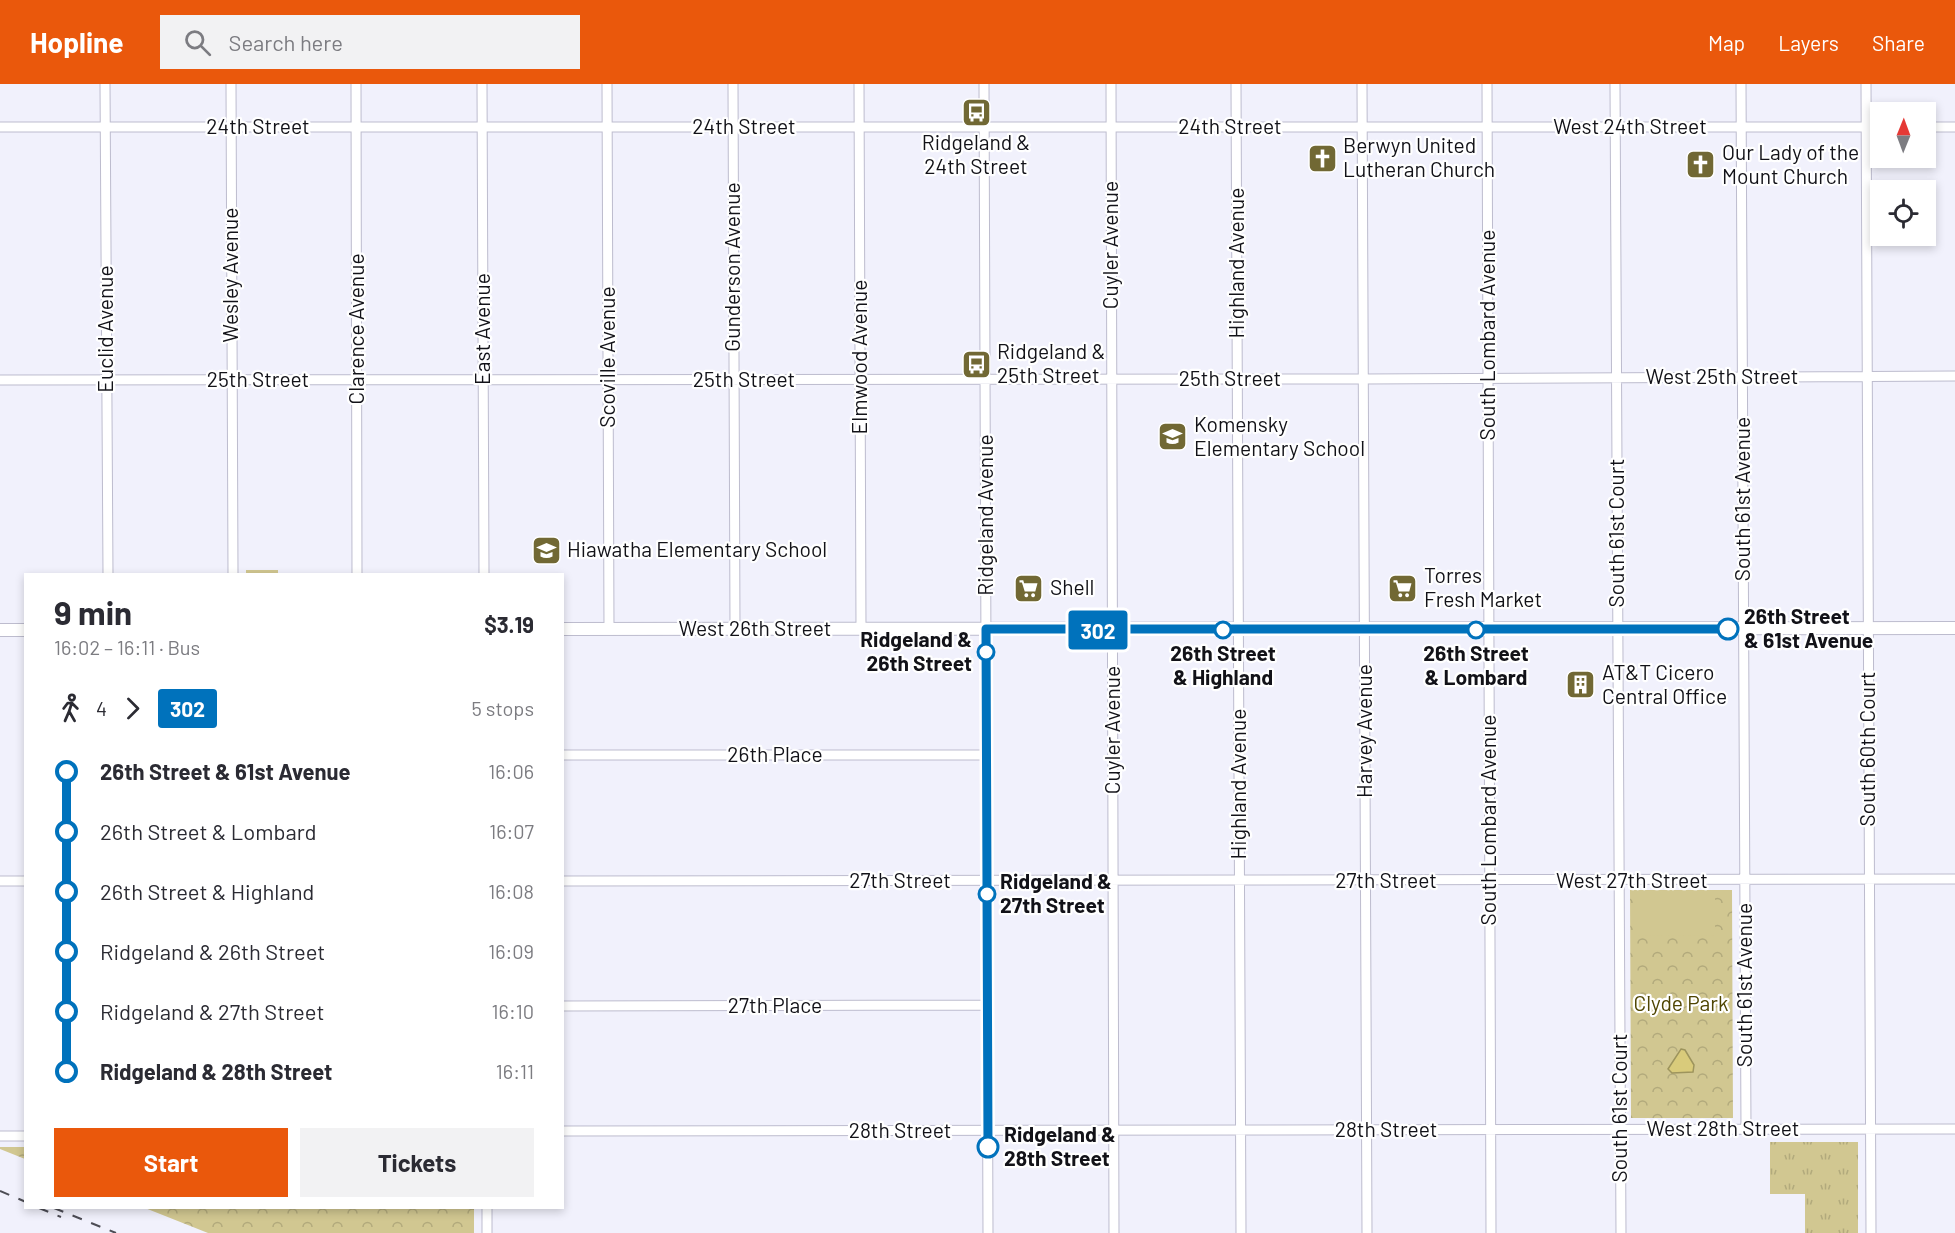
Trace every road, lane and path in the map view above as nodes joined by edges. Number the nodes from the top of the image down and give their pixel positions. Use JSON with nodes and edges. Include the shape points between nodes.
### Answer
{"nodes":[{"id":1,"x":105,"y":84,"type":"edge"},
{"id":2,"x":231,"y":84,"type":"edge"},
{"id":3,"x":356,"y":84,"type":"edge"},
{"id":4,"x":482,"y":84,"type":"edge"},
{"id":5,"x":607,"y":84,"type":"edge"},
{"id":6,"x":733,"y":84,"type":"edge"},
{"id":7,"x":859,"y":84,"type":"edge"},
{"id":8,"x":984,"y":84,"type":"edge"},
{"id":9,"x":1111,"y":84,"type":"edge"},
{"id":10,"x":1236,"y":84,"type":"edge"},
{"id":11,"x":1362,"y":84,"type":"edge"},
{"id":12,"x":1487,"y":84,"type":"edge"},
{"id":13,"x":1615,"y":84,"type":"edge"},
{"id":14,"x":1741,"y":84,"type":"edge"},
{"id":15,"x":1866,"y":84,"type":"edge"},
{"id":16,"x":0,"y":127,"type":"edge"},
{"id":17,"x":106,"y":127,"type":"junction"},
{"id":18,"x":231,"y":127,"type":"junction"},
{"id":19,"x":356,"y":127,"type":"junction"},
{"id":20,"x":483,"y":127,"type":"junction"},
{"id":21,"x":607,"y":127,"type":"junction"},
{"id":22,"x":733,"y":127,"type":"junction"},
{"id":23,"x":859,"y":127,"type":"junction"},
{"id":24,"x":984,"y":127,"type":"junction"},
{"id":25,"x":1111,"y":127,"type":"junction"},
{"id":26,"x":1236,"y":127,"type":"junction"},
{"id":27,"x":1362,"y":127,"type":"junction"},
{"id":28,"x":1616,"y":127,"type":"junction"},
{"id":29,"x":1741,"y":127,"type":"junction"},
{"id":30,"x":1866,"y":127,"type":"junction"},
{"id":31,"x":1870,"y":127,"type":"edge"},
{"id":32,"x":1936,"y":127,"type":"edge"},
{"id":33,"x":1955,"y":127,"type":"edge"},
{"id":34,"x":1487,"y":128,"type":"junction"},
{"id":35,"x":1867,"y":376,"type":"junction"},
{"id":36,"x":1955,"y":376,"type":"edge"},
{"id":37,"x":1742,"y":377,"type":"junction"},
{"id":38,"x":1616,"y":378,"type":"junction"},
{"id":39,"x":1112,"y":379,"type":"junction"},
{"id":40,"x":1237,"y":379,"type":"junction"},
{"id":41,"x":1363,"y":379,"type":"junction"},
{"id":42,"x":1488,"y":379,"type":"junction"},
{"id":43,"x":0,"y":380,"type":"edge"},
{"id":44,"x":107,"y":380,"type":"junction"},
{"id":45,"x":232,"y":380,"type":"junction"},
{"id":46,"x":357,"y":380,"type":"junction"},
{"id":47,"x":484,"y":380,"type":"junction"},
{"id":48,"x":608,"y":380,"type":"junction"},
{"id":49,"x":734,"y":380,"type":"junction"},
{"id":50,"x":860,"y":380,"type":"junction"},
{"id":51,"x":985,"y":380,"type":"junction"},
{"id":52,"x":108,"y":573,"type":"edge"},
{"id":53,"x":233,"y":573,"type":"edge"},
{"id":54,"x":357,"y":573,"type":"edge"},
{"id":55,"x":484,"y":573,"type":"edge"},
{"id":56,"x":1955,"y":628,"type":"edge"},
{"id":57,"x":564,"y":629,"type":"edge"},
{"id":58,"x":609,"y":629,"type":"junction"},
{"id":59,"x":735,"y":629,"type":"junction"},
{"id":60,"x":861,"y":629,"type":"junction"},
{"id":61,"x":986,"y":629,"type":"junction"},
{"id":62,"x":1743,"y":629,"type":"junction"},
{"id":63,"x":1868,"y":629,"type":"junction"},
{"id":64,"x":0,"y":630,"type":"edge"},
{"id":65,"x":24,"y":630,"type":"edge"},
{"id":66,"x":1113,"y":630,"type":"junction"},
{"id":67,"x":1238,"y":630,"type":"junction"},
{"id":68,"x":1364,"y":630,"type":"junction"},
{"id":69,"x":1489,"y":630,"type":"junction"},
{"id":70,"x":1617,"y":630,"type":"junction"},
{"id":71,"x":987,"y":754,"type":"junction"},
{"id":72,"x":564,"y":755,"type":"edge"},
{"id":73,"x":1868,"y":879,"type":"junction"},
{"id":74,"x":1955,"y":879,"type":"edge"},
{"id":75,"x":1745,"y":880,"type":"junction"},
{"id":76,"x":0,"y":881,"type":"edge"},
{"id":77,"x":24,"y":881,"type":"edge"},
{"id":78,"x":564,"y":881,"type":"edge"},
{"id":79,"x":987,"y":881,"type":"junction"},
{"id":80,"x":1113,"y":881,"type":"junction"},
{"id":81,"x":1239,"y":881,"type":"junction"},
{"id":82,"x":1366,"y":881,"type":"junction"},
{"id":83,"x":1490,"y":881,"type":"junction"},
{"id":84,"x":1619,"y":881,"type":"junction"},
{"id":85,"x":987,"y":1005,"type":"junction"},
{"id":86,"x":564,"y":1006,"type":"edge"},
{"id":87,"x":1490,"y":1129,"type":"junction"},
{"id":88,"x":1619,"y":1129,"type":"junction"},
{"id":89,"x":1746,"y":1129,"type":"junction"},
{"id":90,"x":1871,"y":1129,"type":"junction"},
{"id":91,"x":1955,"y":1129,"type":"edge"},
{"id":92,"x":1240,"y":1130,"type":"junction"},
{"id":93,"x":1367,"y":1130,"type":"junction"},
{"id":94,"x":564,"y":1131,"type":"edge"},
{"id":95,"x":988,"y":1131,"type":"junction"},
{"id":96,"x":1114,"y":1131,"type":"junction"},
{"id":97,"x":0,"y":1136,"type":"edge"},
{"id":98,"x":24,"y":1136,"type":"edge"},
{"id":99,"x":486,"y":1209,"type":"edge"},
{"id":100,"x":487,"y":1233,"type":"edge"},
{"id":101,"x":988,"y":1233,"type":"edge"},
{"id":102,"x":1114,"y":1233,"type":"edge"},
{"id":103,"x":1241,"y":1233,"type":"edge"},
{"id":104,"x":1367,"y":1233,"type":"edge"},
{"id":105,"x":1491,"y":1233,"type":"edge"},
{"id":106,"x":1621,"y":1233,"type":"edge"},
{"id":107,"x":1871,"y":1233,"type":"edge"}],
"edges":[{"from":1,"to":17,"type":"street","name":"Euclid Avenue"},
{"from":2,"to":18,"type":"street","name":"Wesley Avenue"},
{"from":3,"to":19,"type":"street","name":"Clarence Avenue"},
{"from":4,"to":20,"type":"street","name":"East Avenue"},
{"from":5,"to":21,"type":"street","name":"Scoville Avenue"},
{"from":6,"to":22,"type":"street","name":"Gunderson Avenue"},
{"from":7,"to":23,"type":"street","name":"Elmwood Avenue"},
{"from":8,"to":24,"type":"street","name":"Ridgeland Avenue"},
{"from":9,"to":25,"type":"street","name":"Cuyler Avenue"},
{"from":10,"to":26,"type":"street","name":"Highland Avenue"},
{"from":11,"to":27,"type":"street","name":"Harvey Avenue"},
{"from":12,"to":34,"type":"street","name":"South Lombard Avenue"},
{"from":13,"to":28,"type":"street","name":"South 61st Court"},
{"from":14,"to":29,"type":"street","name":"South 61st Avenue"},
{"from":15,"to":30,"type":"street","name":"South 60th Court"},
{"from":16,"to":17,"type":"street","name":"24th Street"},
{"from":17,"to":18,"type":"street","name":"24th Street"},
{"from":17,"to":44,"type":"street","name":"Euclid Avenue"},
{"from":18,"to":19,"type":"street","name":"24th Street"},
{"from":18,"to":45,"type":"street","name":"Wesley Avenue"},
{"from":19,"to":20,"type":"street","name":"24th Street"},
{"from":19,"to":46,"type":"street","name":"Clarence Avenue"},
{"from":20,"to":21,"type":"street","name":"24th Street"},
{"from":20,"to":47,"type":"street","name":"East Avenue"},
{"from":21,"to":22,"type":"street","name":"24th Street"},
{"from":21,"to":48,"type":"street","name":"Scoville Avenue"},
{"from":22,"to":23,"type":"street","name":"24th Street"},
{"from":22,"to":49,"type":"street","name":"Gunderson Avenue"},
{"from":23,"to":24,"type":"street","name":"24th Street"},
{"from":23,"to":50,"type":"street","name":"Elmwood Avenue"},
{"from":24,"to":25,"type":"street","name":"24th Street"},
{"from":24,"to":51,"type":"street","name":"Ridgeland Avenue"},
{"from":25,"to":26,"type":"street","name":"24th Street"},
{"from":25,"to":39,"type":"street","name":"Cuyler Avenue"},
{"from":26,"to":27,"type":"street","name":"24th Street"},
{"from":26,"to":40,"type":"street","name":"Highland Avenue"},
{"from":27,"to":34,"type":"street","name":"24th Street"},
{"from":27,"to":41,"type":"street","name":"Harvey Avenue"},
{"from":28,"to":29,"type":"street","name":"West 24th Street"},
{"from":28,"to":34,"type":"street","name":"West 24th Street"},
{"from":28,"to":38,"type":"street","name":"South 61st Court"},
{"from":29,"to":30,"type":"street","name":"West 24th Street"},
{"from":29,"to":37,"type":"street","name":"South 61st Avenue"},
{"from":30,"to":31,"type":"street","name":"West 24th Street"},
{"from":30,"to":35,"type":"street","name":"South 60th Court"},
{"from":32,"to":33,"type":"street"},
{"from":34,"to":42,"type":"street","name":"South Lombard Avenue"},
{"from":35,"to":36,"type":"street","name":"West 25th Street"},
{"from":35,"to":37,"type":"street","name":"West 25th Street"},
{"from":35,"to":63,"type":"street","name":"South 60th Court"},
{"from":37,"to":38,"type":"street","name":"West 25th Street"},
{"from":37,"to":62,"type":"street","name":"South 61st Avenue"},
{"from":38,"to":42,"type":"street","name":"West 25th Street"},
{"from":38,"to":70,"type":"street","name":"South 61st Court"},
{"from":39,"to":40,"type":"street","name":"25th Street"},
{"from":39,"to":51,"type":"street","name":"25th Street"},
{"from":39,"to":66,"type":"street","name":"Cuyler Avenue"},
{"from":40,"to":41,"type":"street","name":"25th Street"},
{"from":40,"to":67,"type":"street","name":"Highland Avenue"},
{"from":41,"to":42,"type":"street","name":"25th Street"},
{"from":41,"to":68,"type":"street","name":"Harvey Avenue"},
{"from":42,"to":69,"type":"street","name":"South Lombard Avenue"},
{"from":43,"to":44,"type":"street","name":"25th Street"},
{"from":44,"to":45,"type":"street","name":"25th Street"},
{"from":44,"to":52,"type":"street","name":"Euclid Avenue"},
{"from":45,"to":46,"type":"street","name":"25th Street"},
{"from":45,"to":53,"type":"street","name":"Wesley Avenue"},
{"from":46,"to":47,"type":"street","name":"25th Street"},
{"from":46,"to":54,"type":"street","name":"Clarence Avenue"},
{"from":47,"to":48,"type":"street","name":"25th Street"},
{"from":47,"to":55,"type":"street","name":"East Avenue"},
{"from":48,"to":49,"type":"street","name":"25th Street"},
{"from":48,"to":58,"type":"street","name":"Scoville Avenue"},
{"from":49,"to":50,"type":"street","name":"25th Street"},
{"from":49,"to":59,"type":"street","name":"Gunderson Avenue"},
{"from":50,"to":51,"type":"street","name":"25th Street"},
{"from":50,"to":60,"type":"street","name":"Elmwood Avenue"},
{"from":51,"to":61,"type":"street","name":"Ridgeland Avenue"},
{"from":56,"to":63,"type":"main road","name":"West 26th Street"},
{"from":57,"to":58,"type":"main road","name":"West 26th Street"},
{"from":58,"to":59,"type":"main road","name":"West 26th Street"},
{"from":59,"to":60,"type":"main road","name":"West 26th Street"},
{"from":60,"to":61,"type":"main road","name":"West 26th Street"},
{"from":61,"to":66,"type":"main road","name":"West 26th Street"},
{"from":61,"to":71,"type":"street","name":"Ridgeland Avenue"},
{"from":62,"to":63,"type":"main road","name":"West 26th Street"},
{"from":62,"to":70,"type":"main road","name":"West 26th Street"},
{"from":62,"to":75,"type":"street","name":"South 61st Avenue"},
{"from":63,"to":73,"type":"street","name":"South 60th Court"},
{"from":64,"to":65,"type":"main road"},
{"from":66,"to":67,"type":"main road","name":"West 26th Street"},
{"from":66,"to":80,"type":"street","name":"Cuyler Avenue"},
{"from":67,"to":68,"type":"main road","name":"West 26th Street"},
{"from":67,"to":81,"type":"street","name":"Highland Avenue"},
{"from":68,"to":69,"type":"main road","name":"West 26th Street"},
{"from":68,"to":82,"type":"street","name":"Harvey Avenue"},
{"from":69,"to":70,"type":"main road","name":"West 26th Street"},
{"from":69,"to":83,"type":"street","name":"South Lombard Avenue"},
{"from":70,"to":84,"type":"street","name":"South 61st Court"},
{"from":71,"to":72,"type":"street","name":"26th Place"},
{"from":71,"to":79,"type":"street","name":"Ridgeland Avenue"},
{"from":73,"to":74,"type":"street","name":"West 27th Street"},
{"from":73,"to":75,"type":"street","name":"West 27th Street"},
{"from":73,"to":90,"type":"street","name":"South 60th Court"},
{"from":75,"to":84,"type":"street","name":"West 27th Street"},
{"from":75,"to":89,"type":"street","name":"South 61st Avenue"},
{"from":76,"to":77,"type":"street"},
{"from":78,"to":79,"type":"street","name":"27th Street"},
{"from":79,"to":80,"type":"street","name":"27th Street"},
{"from":79,"to":85,"type":"street","name":"Ridgeland Avenue"},
{"from":80,"to":81,"type":"street","name":"27th Street"},
{"from":80,"to":96,"type":"street","name":"Cuyler Avenue"},
{"from":81,"to":82,"type":"street","name":"27th Street"},
{"from":81,"to":92,"type":"street","name":"Highland Avenue"},
{"from":82,"to":83,"type":"street","name":"27th Street"},
{"from":82,"to":93,"type":"street","name":"Harvey Avenue"},
{"from":83,"to":84,"type":"street","name":"West 27th Street"},
{"from":83,"to":87,"type":"street","name":"South Lombard Avenue"},
{"from":84,"to":88,"type":"street","name":"South 61st Court"},
{"from":85,"to":86,"type":"street","name":"27th Place"},
{"from":85,"to":95,"type":"street","name":"Ridgeland Avenue"},
{"from":87,"to":88,"type":"street","name":"West 28th Street"},
{"from":87,"to":93,"type":"street","name":"28th Street"},
{"from":87,"to":105,"type":"street","name":"South Lombard Avenue"},
{"from":88,"to":89,"type":"street","name":"West 28th Street"},
{"from":88,"to":106,"type":"street","name":"South 61st Court"},
{"from":89,"to":90,"type":"street","name":"West 28th Street"},
{"from":90,"to":91,"type":"street","name":"West 28th Street"},
{"from":90,"to":107,"type":"street","name":"South 60th Court"},
{"from":92,"to":93,"type":"street","name":"28th Street"},
{"from":92,"to":96,"type":"street","name":"28th Street"},
{"from":92,"to":103,"type":"street","name":"Highland Avenue"},
{"from":93,"to":104,"type":"street","name":"Harvey Avenue"},
{"from":94,"to":95,"type":"street","name":"28th Street"},
{"from":95,"to":96,"type":"street","name":"28th Street"},
{"from":95,"to":101,"type":"street","name":"Ridgeland Avenue"},
{"from":96,"to":102,"type":"street","name":"Cuyler Avenue"},
{"from":97,"to":98,"type":"street"},
{"from":99,"to":100,"type":"street"}]}
